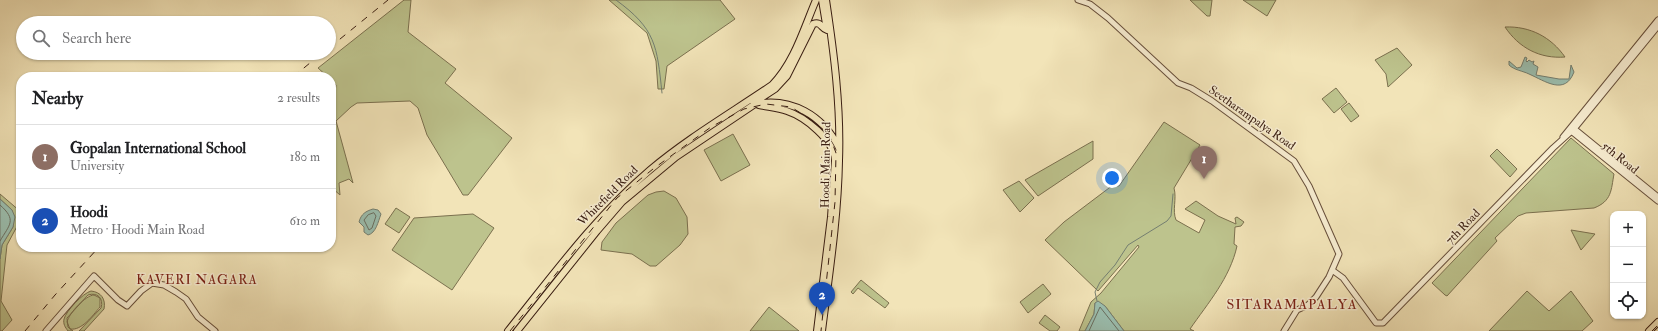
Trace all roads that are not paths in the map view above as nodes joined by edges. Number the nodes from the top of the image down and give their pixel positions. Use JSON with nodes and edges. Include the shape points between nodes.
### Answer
{"nodes":[{"id":1,"x":816,"y":0,"type":"edge"},
{"id":2,"x":822,"y":0,"type":"edge"},
{"id":3,"x":826,"y":0,"type":"edge"},
{"id":4,"x":1078,"y":0,"type":"edge"},
{"id":5,"x":1658,"y":20,"type":"edge"},
{"id":6,"x":1658,"y":26,"type":"edge"},
{"id":7,"x":827,"y":30,"type":"junction"},
{"id":8,"x":1625,"y":64,"type":"junction"},
{"id":9,"x":834,"y":85,"type":"junction"},
{"id":10,"x":748,"y":101,"type":"junction"},
{"id":11,"x":755,"y":104,"type":"junction"},
{"id":12,"x":1572,"y":129,"type":"junction"},
{"id":13,"x":837,"y":146,"type":"junction"},
{"id":14,"x":836,"y":182,"type":"junction"},
{"id":15,"x":1658,"y":199,"type":"edge"},
{"id":16,"x":1332,"y":270,"type":"junction"},
{"id":17,"x":1658,"y":322,"type":"edge"},
{"id":18,"x":46,"y":331,"type":"edge"},
{"id":19,"x":215,"y":331,"type":"edge"},
{"id":20,"x":508,"y":331,"type":"edge"},
{"id":21,"x":517,"y":331,"type":"edge"},
{"id":22,"x":817,"y":331,"type":"edge"},
{"id":23,"x":822,"y":331,"type":"edge"},
{"id":24,"x":1284,"y":331,"type":"edge"},
{"id":25,"x":1649,"y":331,"type":"edge"}],
"edges":[{"from":1,"to":10,"type":"main road","name":"Whitefield Road","via":[[784,71],[772,85]]},
{"from":2,"to":7,"type":"main road","name":"Hoodi Main Road"},
{"from":3,"to":9,"type":"main road","name":"Hoodi Main Road"},
{"from":4,"to":16,"type":"street","name":"Seetharampalya Road","via":[[1090,4],[1108,18],[1178,83],[1208,98],[1294,161],[1309,186],[1338,251]]},
{"from":5,"to":8,"type":"street","name":"7th Road"},
{"from":6,"to":8,"type":"street","name":"7th Road"},
{"from":7,"to":9,"type":"main road","name":"Hoodi Main Road"},
{"from":7,"to":10,"type":"main road","name":"Whitefield Road","via":[[821,24],[811,26],[794,65],[776,89],[758,100]]},
{"from":8,"to":12,"type":"street","name":"7th Road"},
{"from":9,"to":13,"type":"main road","name":"Hoodi Main Road"},
{"from":10,"to":20,"type":"main road","name":"Whitefield Road","via":[[668,155],[613,204],[588,230]]},
{"from":11,"to":13,"type":"main road","via":[[796,116],[822,135],[832,148]]},
{"from":11,"to":13,"type":"main road","via":[[769,101],[787,103],[801,109],[828,129]]},
{"from":11,"to":21,"type":"main road","name":"Whitefield Road","via":[[676,157],[622,202]]},
{"from":12,"to":15,"type":"street","name":"5th Road"},
{"from":12,"to":16,"type":"street","name":"7th Road","via":[[1383,323],[1376,323],[1343,278]]},
{"from":13,"to":14,"type":"main road","name":"Hoodi Main Road"},
{"from":14,"to":22,"type":"main road","name":"Hoodi Main Road"},
{"from":14,"to":23,"type":"main road","name":"Hoodi Main Road","via":[[835,229]]},
{"from":16,"to":24,"type":"street","name":"Seetharampalya Road","via":[[1316,297],[1308,305],[1297,310]]},
{"from":17,"to":25,"type":"main road"},
{"from":18,"to":19,"type":"street","via":[[94,276],[127,306],[152,283],[164,285],[186,299],[198,316]]}]}
